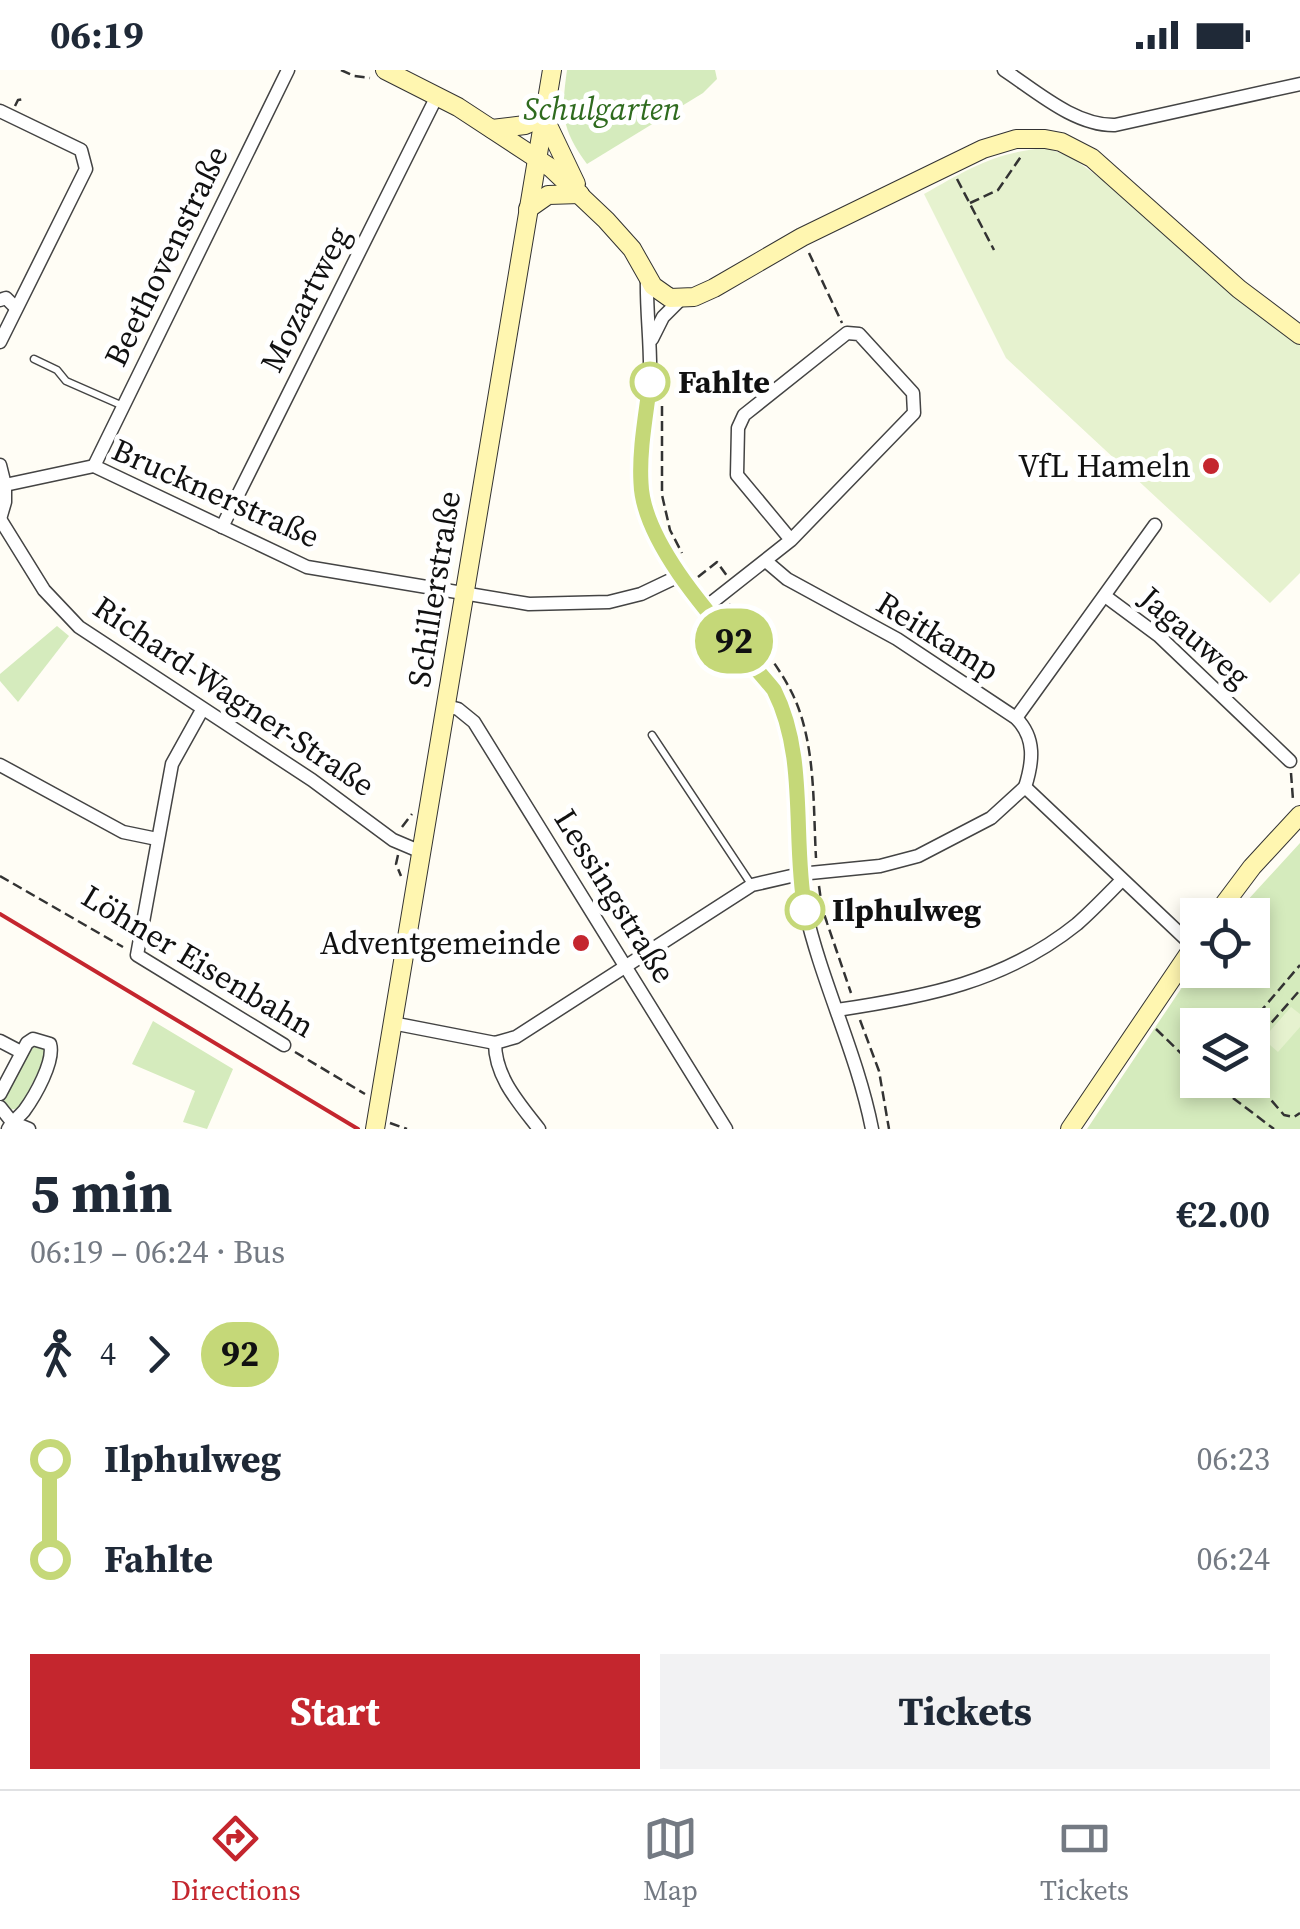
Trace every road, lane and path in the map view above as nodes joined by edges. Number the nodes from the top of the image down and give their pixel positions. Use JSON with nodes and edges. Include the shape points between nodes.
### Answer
{"nodes":[{"id":1,"x":288,"y":70,"type":"edge"},
{"id":2,"x":385,"y":70,"type":"edge"},
{"id":3,"x":552,"y":70,"type":"edge"},
{"id":4,"x":1004,"y":70,"type":"edge"},
{"id":5,"x":1296,"y":70,"type":"edge"},
{"id":6,"x":1300,"y":81,"type":"edge"},
{"id":7,"x":437,"y":96,"type":"junction"},
{"id":8,"x":0,"y":111,"type":"edge"},
{"id":9,"x":544,"y":117,"type":"junction"},
{"id":10,"x":492,"y":129,"type":"junction"},
{"id":11,"x":1026,"y":138,"type":"junction"},
{"id":12,"x":537,"y":158,"type":"junction"},
{"id":13,"x":950,"y":164,"type":"junction"},
{"id":14,"x":580,"y":194,"type":"junction"},
{"id":15,"x":970,"y":203,"type":"junction"},
{"id":16,"x":528,"y":209,"type":"junction"},
{"id":17,"x":802,"y":237,"type":"junction"},
{"id":18,"x":994,"y":250,"type":"dead end"},
{"id":19,"x":647,"y":277,"type":"junction"},
{"id":20,"x":0,"y":300,"type":"edge"},
{"id":21,"x":680,"y":300,"type":"junction"},
{"id":22,"x":16,"y":308,"type":"junction"},
{"id":23,"x":847,"y":333,"type":"junction"},
{"id":24,"x":1300,"y":336,"type":"edge"},
{"id":25,"x":0,"y":342,"type":"edge"},
{"id":26,"x":650,"y":342,"type":"junction"},
{"id":27,"x":34,"y":359,"type":"dead end"},
{"id":28,"x":649,"y":394,"type":"junction"},
{"id":29,"x":123,"y":406,"type":"junction"},
{"id":30,"x":0,"y":466,"type":"edge"},
{"id":31,"x":94,"y":466,"type":"junction"},
{"id":32,"x":3,"y":485,"type":"edge"},
{"id":33,"x":0,"y":519,"type":"edge"},
{"id":34,"x":1156,"y":525,"type":"dead end"},
{"id":35,"x":222,"y":527,"type":"junction"},
{"id":36,"x":791,"y":540,"type":"junction"},
{"id":37,"x":767,"y":562,"type":"junction"},
{"id":38,"x":686,"y":568,"type":"junction"},
{"id":39,"x":464,"y":594,"type":"junction"},
{"id":40,"x":722,"y":595,"type":"junction"},
{"id":41,"x":1106,"y":596,"type":"junction"},
{"id":42,"x":706,"y":607,"type":"junction"},
{"id":43,"x":446,"y":706,"type":"junction"},
{"id":44,"x":202,"y":710,"type":"junction"},
{"id":45,"x":1016,"y":718,"type":"junction"},
{"id":46,"x":652,"y":735,"type":"dead end"},
{"id":47,"x":1290,"y":762,"type":"joint"},
{"id":48,"x":0,"y":766,"type":"edge"},
{"id":49,"x":1300,"y":774,"type":"edge"},
{"id":50,"x":1292,"y":779,"type":"junction"},
{"id":51,"x":1025,"y":787,"type":"junction"},
{"id":52,"x":1297,"y":817,"type":"edge"},
{"id":53,"x":157,"y":839,"type":"junction"},
{"id":54,"x":420,"y":851,"type":"junction"},
{"id":55,"x":816,"y":873,"type":"junction"},
{"id":56,"x":800,"y":874,"type":"junction"},
{"id":57,"x":0,"y":876,"type":"edge"},
{"id":58,"x":1122,"y":880,"type":"junction"},
{"id":59,"x":752,"y":886,"type":"junction"},
{"id":60,"x":1230,"y":898,"type":"edge"},
{"id":61,"x":1180,"y":930,"type":"edge"},
{"id":62,"x":137,"y":955,"type":"junction"},
{"id":63,"x":1300,"y":965,"type":"edge"},
{"id":64,"x":626,"y":966,"type":"junction"},
{"id":65,"x":1180,"y":966,"type":"edge"},
{"id":66,"x":1300,"y":990,"type":"edge"},
{"id":67,"x":856,"y":1007,"type":"junction"},
{"id":68,"x":1263,"y":1008,"type":"edge"},
{"id":69,"x":837,"y":1010,"type":"junction"},
{"id":70,"x":1145,"y":1019,"type":"junction"},
{"id":71,"x":392,"y":1023,"type":"junction"},
{"id":72,"x":1270,"y":1024,"type":"edge"},
{"id":73,"x":0,"y":1041,"type":"edge"},
{"id":74,"x":495,"y":1043,"type":"junction"},
{"id":75,"x":284,"y":1046,"type":"joint"},
{"id":76,"x":21,"y":1052,"type":"junction"},
{"id":77,"x":1180,"y":1053,"type":"edge"},
{"id":78,"x":0,"y":1094,"type":"edge"},
{"id":79,"x":366,"y":1095,"type":"dead end"},
{"id":80,"x":1233,"y":1098,"type":"edge"},
{"id":81,"x":1269,"y":1098,"type":"edge"},
{"id":82,"x":0,"y":1107,"type":"edge"},
{"id":83,"x":1300,"y":1113,"type":"edge"},
{"id":84,"x":376,"y":1123,"type":"edge"},
{"id":85,"x":10,"y":1125,"type":"edge"},
{"id":86,"x":29,"y":1129,"type":"edge"},
{"id":87,"x":539,"y":1129,"type":"edge"},
{"id":88,"x":726,"y":1129,"type":"edge"},
{"id":89,"x":872,"y":1129,"type":"edge"},
{"id":90,"x":890,"y":1129,"type":"edge"},
{"id":91,"x":1070,"y":1129,"type":"edge"},
{"id":92,"x":1274,"y":1129,"type":"edge"}],
"edges":[{"from":1,"to":29,"type":"street","name":"Beethovenstraße"},
{"from":2,"to":7,"type":"main road"},
{"from":3,"to":9,"type":"main road","name":"Schillerstraße"},
{"from":4,"to":6,"type":"street","via":[[1101,126]]},
{"from":5,"to":6,"type":"street"},
{"from":7,"to":10,"type":"main road"},
{"from":7,"to":35,"type":"street","name":"Mozartweg"},
{"from":8,"to":22,"type":"street","via":[[81,150],[86,169]]},
{"from":9,"to":10,"type":"main road"},
{"from":9,"to":12,"type":"main road","name":"Schillerstraße"},
{"from":9,"to":14,"type":"main road"},
{"from":10,"to":12,"type":"main road"},
{"from":11,"to":13,"type":"main road"},
{"from":11,"to":15,"type":"path","via":[[998,190]]},
{"from":11,"to":24,"type":"main road","via":[[1061,142],[1092,158]]},
{"from":12,"to":14,"type":"main road"},
{"from":12,"to":16,"type":"main road","name":"Schillerstraße"},
{"from":13,"to":15,"type":"path"},
{"from":13,"to":17,"type":"main road"},
{"from":14,"to":16,"type":"main road","via":[[548,195]]},
{"from":14,"to":19,"type":"main road","via":[[632,249]]},
{"from":15,"to":18,"type":"path"},
{"from":16,"to":39,"type":"main road","name":"Schillerstraße"},
{"from":17,"to":21,"type":"main road"},
{"from":17,"to":23,"type":"path"},
{"from":19,"to":21,"type":"main road","via":[[661,294]]},
{"from":19,"to":26,"type":"street"},
{"from":20,"to":22,"type":"street"},
{"from":21,"to":26,"type":"street"},
{"from":22,"to":25,"type":"street"},
{"from":23,"to":36,"type":"street","via":[[744,415],[738,428],[736,475]]},
{"from":23,"to":36,"type":"street","via":[[859,334],[913,393],[914,413]]},
{"from":26,"to":28,"type":"street"},
{"from":27,"to":29,"type":"lane","via":[[66,382]]},
{"from":28,"to":38,"type":"path","via":[[664,408],[662,495]]},
{"from":28,"to":38,"type":"street","via":[[642,495],[652,528]]},
{"from":29,"to":31,"type":"street","name":"Beethovenstraße"},
{"from":30,"to":32,"type":"street"},
{"from":31,"to":32,"type":"street","name":"Brucknerstraße"},
{"from":31,"to":35,"type":"street","name":"Brucknerstraße"},
{"from":32,"to":33,"type":"street"},
{"from":33,"to":44,"type":"street","name":"Richard-Wagner-Straße","via":[[44,590],[79,627]]},
{"from":34,"to":41,"type":"street"},
{"from":35,"to":39,"type":"street","name":"Brucknerstraße","via":[[307,567]]},
{"from":36,"to":37,"type":"street"},
{"from":37,"to":40,"type":"street"},
{"from":37,"to":45,"type":"street","name":"Reitkamp"},
{"from":38,"to":39,"type":"street","name":"Brucknerstraße","via":[[641,594],[609,602],[529,604]]},
{"from":38,"to":40,"type":"path","via":[[700,579],[717,562],[730,579],[715,584]]},
{"from":38,"to":42,"type":"street"},
{"from":39,"to":43,"type":"main road","name":"Schillerstraße"},
{"from":40,"to":42,"type":"street"},
{"from":40,"to":55,"type":"path","via":[[777,668],[802,718]]},
{"from":41,"to":45,"type":"street"},
{"from":41,"to":47,"type":"street","name":"Jagauweg","via":[[1160,636]]},
{"from":42,"to":56,"type":"street","via":[[786,713]]},
{"from":43,"to":54,"type":"main road","name":"Schillerstraße"},
{"from":43,"to":64,"type":"street","name":"Lessingstraße","via":[[474,722]]},
{"from":44,"to":53,"type":"street","via":[[172,764]]},
{"from":44,"to":54,"type":"street","name":"Richard-Wagner-Straße"},
{"from":45,"to":51,"type":"street","name":"Reitkamp","via":[[1032,754]]},
{"from":46,"to":59,"type":"lane"},
{"from":47,"to":50,"type":"path"},
{"from":48,"to":53,"type":"street","via":[[123,832]]},
{"from":49,"to":50,"type":"path"},
{"from":50,"to":52,"type":"path"},
{"from":51,"to":55,"type":"street","via":[[990,818],[918,856]]},
{"from":51,"to":58,"type":"street"},
{"from":52,"to":60,"type":"main road"},
{"from":53,"to":62,"type":"street"},
{"from":54,"to":71,"type":"main road","name":"Schillerstraße"},
{"from":55,"to":56,"type":"street"},
{"from":55,"to":67,"type":"path"},
{"from":56,"to":59,"type":"street"},
{"from":56,"to":69,"type":"street"},
{"from":57,"to":62,"type":"path","name":"Löhner Eisenbahn"},
{"from":58,"to":61,"type":"street"},
{"from":58,"to":67,"type":"street","via":[[1077,923],[1008,967],[924,996]]},
{"from":59,"to":64,"type":"street"},
{"from":62,"to":75,"type":"street","name":"Löhner Eisenbahn"},
{"from":63,"to":68,"type":"path"},
{"from":64,"to":74,"type":"street","via":[[516,1037]]},
{"from":64,"to":88,"type":"street","name":"Lessingstraße"},
{"from":65,"to":70,"type":"main road"},
{"from":66,"to":72,"type":"path"},
{"from":67,"to":69,"type":"street"},
{"from":67,"to":90,"type":"path"},
{"from":69,"to":89,"type":"street"},
{"from":70,"to":77,"type":"path"},
{"from":70,"to":91,"type":"main road"},
{"from":71,"to":74,"type":"street"},
{"from":71,"to":84,"type":"main road","name":"Schillerstraße"},
{"from":73,"to":76,"type":"street"},
{"from":74,"to":87,"type":"street","via":[[495,1060],[513,1096]]},
{"from":75,"to":79,"type":"path","name":"Löhner Eisenbahn"},
{"from":76,"to":78,"type":"street"},
{"from":76,"to":85,"type":"street","via":[[34,1039],[50,1044],[52,1052]]},
{"from":80,"to":92,"type":"path"},
{"from":81,"to":83,"type":"path","via":[[1284,1115]]},
{"from":82,"to":85,"type":"street"},
{"from":85,"to":86,"type":"street"}]}
